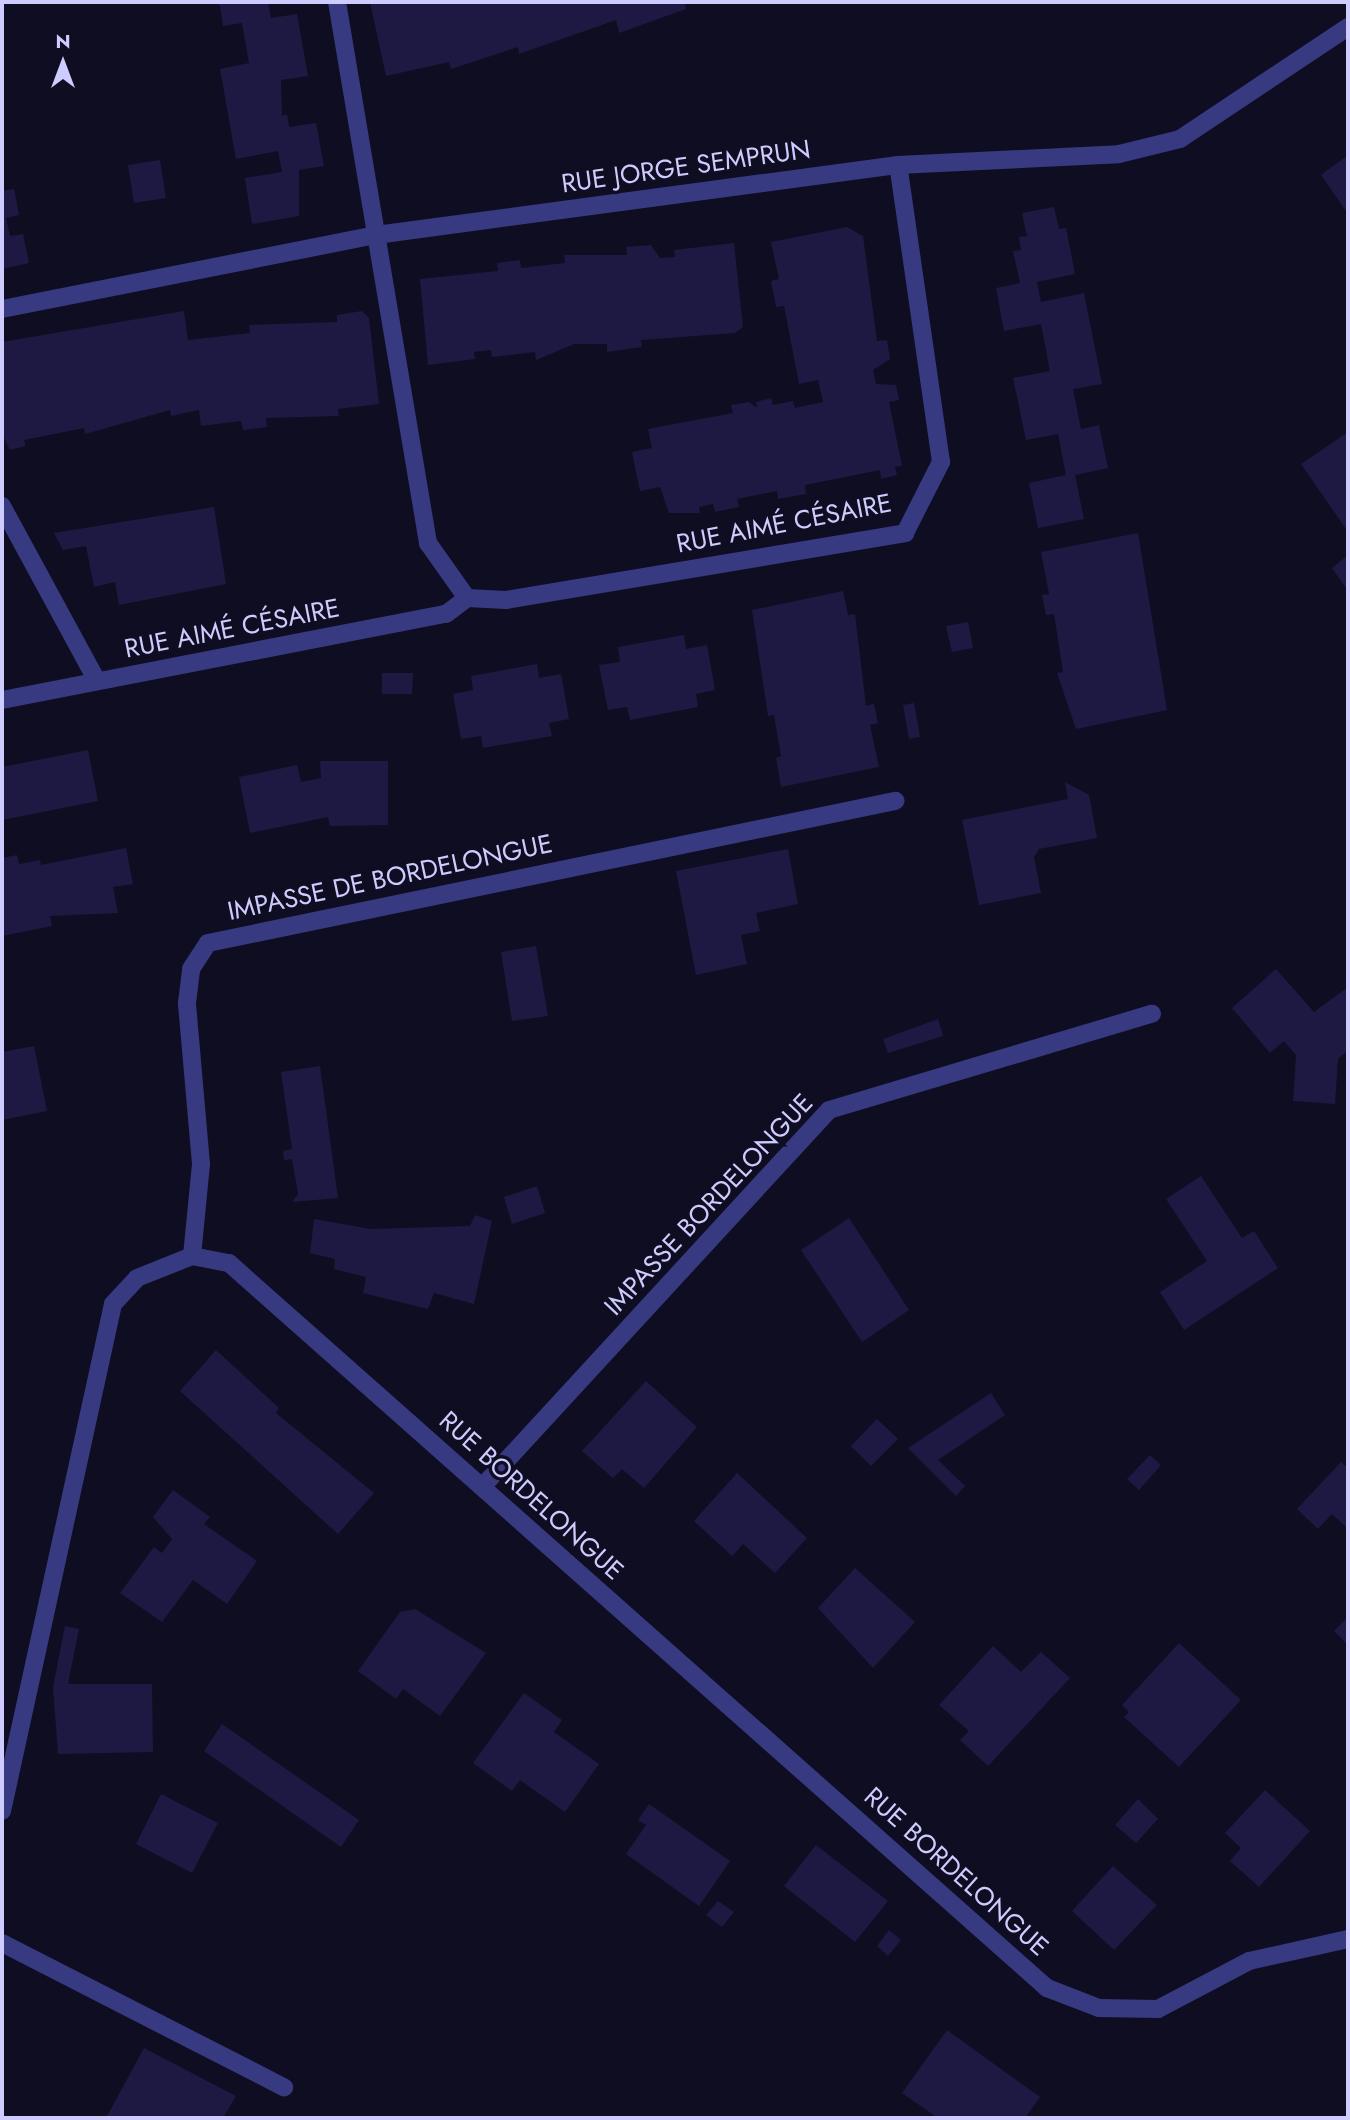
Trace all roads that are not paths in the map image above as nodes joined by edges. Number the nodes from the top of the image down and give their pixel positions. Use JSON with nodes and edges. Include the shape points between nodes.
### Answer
{"nodes":[{"id":1,"x":337,"y":2,"type":"edge"},
{"id":2,"x":1348,"y":27,"type":"edge"},
{"id":3,"x":898,"y":165,"type":"junction"},
{"id":4,"x":376,"y":235,"type":"junction"},
{"id":5,"x":2,"y":309,"type":"edge"},
{"id":6,"x":2,"y":506,"type":"edge"},
{"id":7,"x":467,"y":598,"type":"junction"},
{"id":8,"x":97,"y":681,"type":"junction"},
{"id":9,"x":2,"y":700,"type":"edge"},
{"id":10,"x":895,"y":801,"type":"dead end"},
{"id":11,"x":1152,"y":1014,"type":"dead end"},
{"id":12,"x":192,"y":1256,"type":"junction"},
{"id":13,"x":482,"y":1487,"type":"junction"},
{"id":14,"x":2,"y":1811,"type":"edge"},
{"id":15,"x":1348,"y":1939,"type":"edge"},
{"id":16,"x":2,"y":1942,"type":"edge"},
{"id":17,"x":284,"y":2087,"type":"dead end"}],
"edges":[{"from":1,"to":4,"type":"street"},
{"from":2,"to":3,"type":"street","name":"RUE JORGE SEMPRUN","via":[[1180,139],[1043,161]]},
{"from":3,"to":4,"type":"street","name":"RUE JORGE SEMPRUN"},
{"from":3,"to":7,"type":"street","name":"RUE AIMÉ CÉSAIRE","via":[[941,462],[905,533],[506,600]]},
{"from":4,"to":5,"type":"street","name":"RUE JORGE SEMPRUN"},
{"from":4,"to":7,"type":"street","via":[[428,543]]},
{"from":6,"to":8,"type":"street"},
{"from":7,"to":8,"type":"street","name":"RUE AIMÉ CÉSAIRE","via":[[446,614]]},
{"from":8,"to":9,"type":"street","name":"RUE AIMÉ CÉSAIRE"},
{"from":10,"to":12,"type":"street","name":"IMPASSE DE BORDELONGUE","via":[[208,943],[191,969],[187,1003],[201,1164]]},
{"from":11,"to":13,"type":"street","name":"IMPASSE BORDELONGUE","via":[[829,1110]]},
{"from":12,"to":13,"type":"street","name":"RUE BORDELONGUE","via":[[229,1263]]},
{"from":12,"to":14,"type":"street","via":[[137,1278],[114,1304]]},
{"from":13,"to":15,"type":"street","name":"RUE BORDELONGUE","via":[[1047,1988],[1099,2008],[1158,2009],[1249,1961]]},
{"from":16,"to":17,"type":"street"}]}
